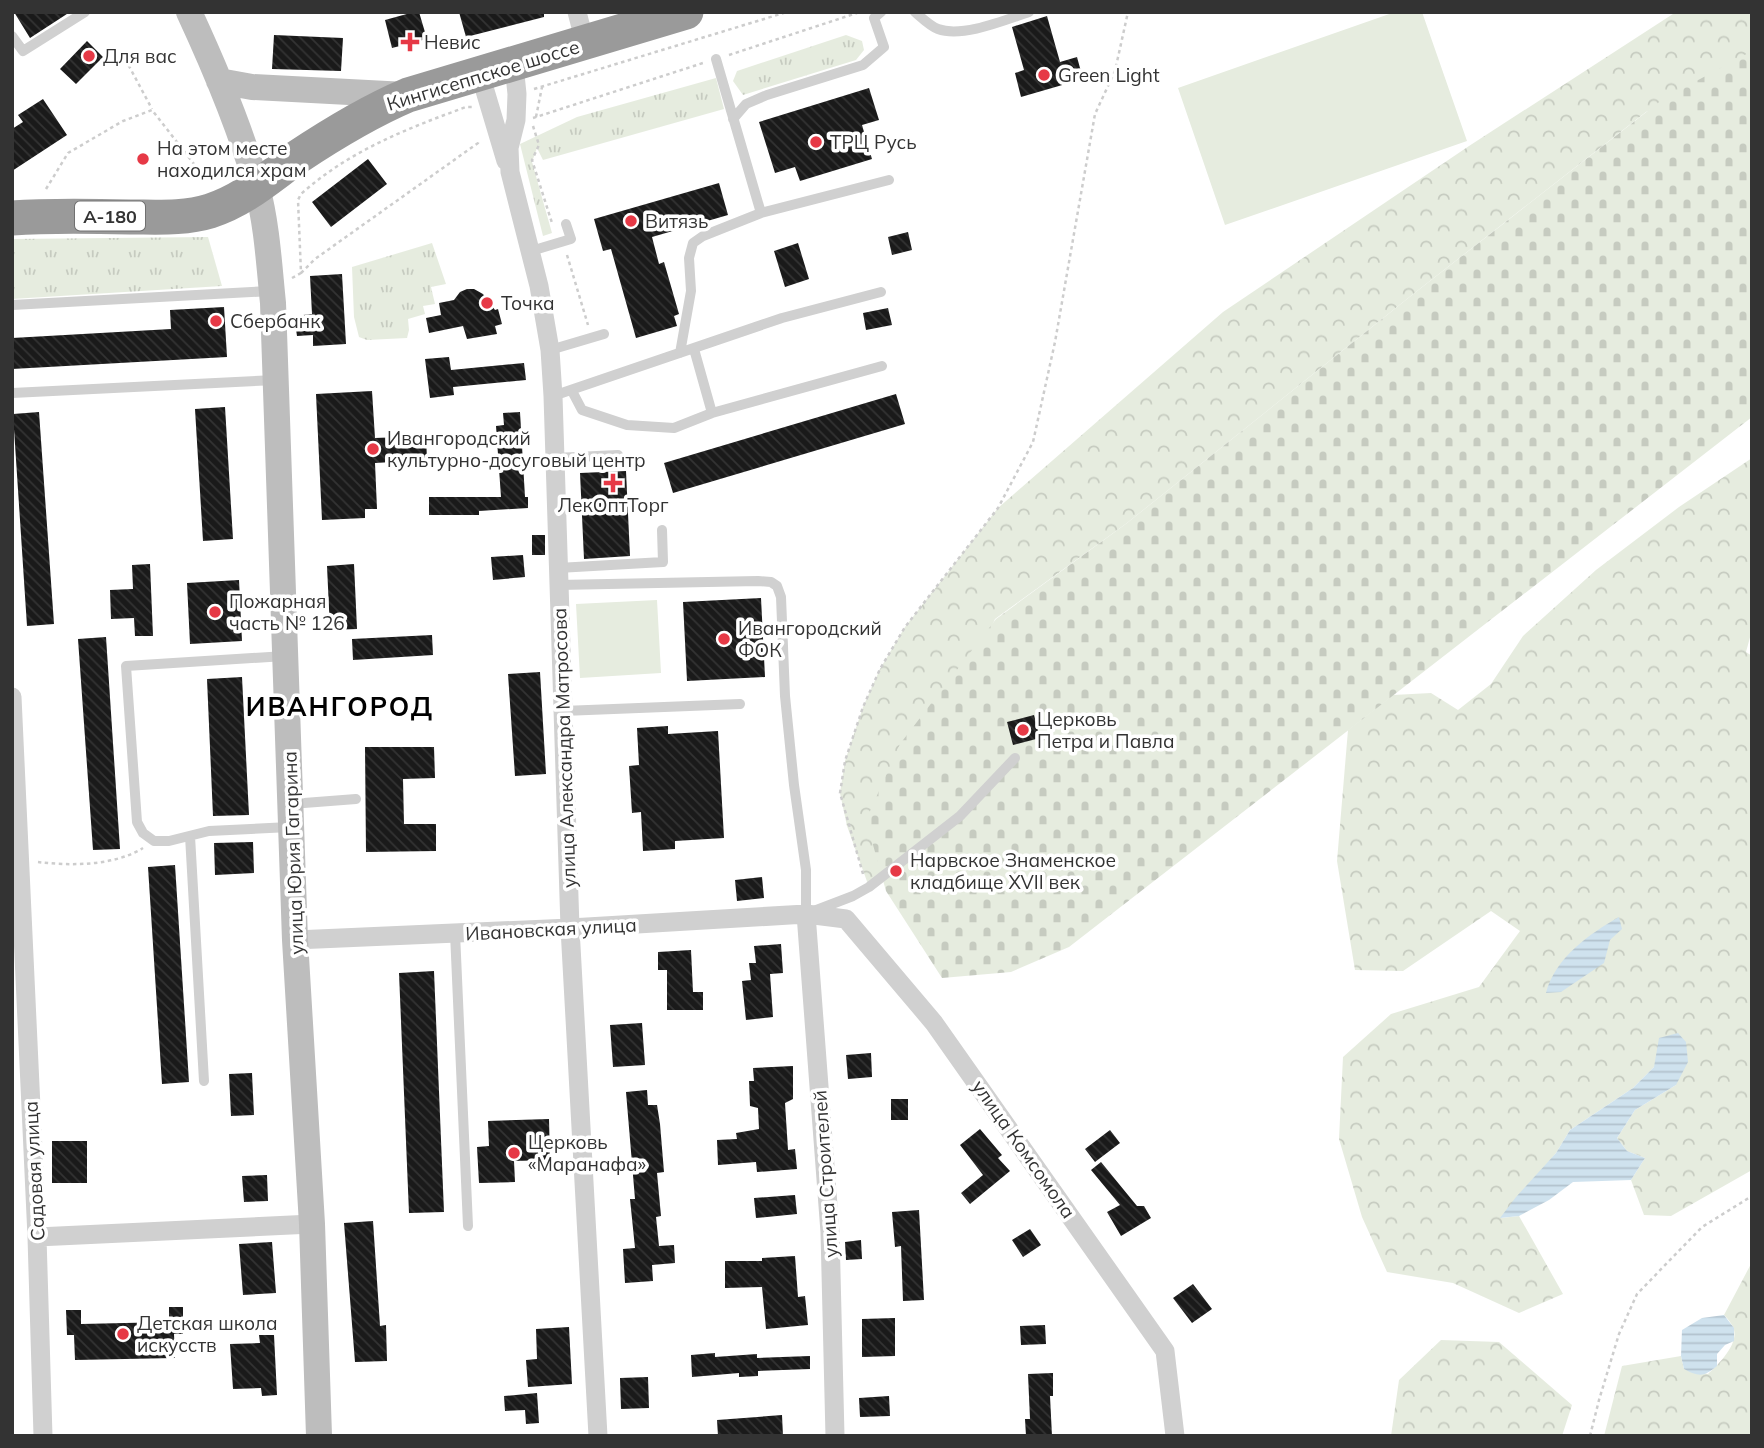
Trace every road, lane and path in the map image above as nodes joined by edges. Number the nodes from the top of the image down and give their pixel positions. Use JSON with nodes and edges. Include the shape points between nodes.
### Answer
{"nodes":[{"id":1,"x":85,"y":12,"type":"edge"},
{"id":2,"x":189,"y":12,"type":"edge"},
{"id":3,"x":686,"y":12,"type":"edge"},
{"id":4,"x":787,"y":12,"type":"edge"},
{"id":5,"x":860,"y":12,"type":"edge"},
{"id":6,"x":881,"y":12,"type":"edge"},
{"id":7,"x":915,"y":12,"type":"edge"},
{"id":8,"x":1030,"y":12,"type":"edge"},
{"id":9,"x":1128,"y":12,"type":"edge"},
{"id":10,"x":581,"y":28,"type":"edge"},
{"id":11,"x":12,"y":36,"type":"edge"},
{"id":12,"x":122,"y":53,"type":"dead end"},
{"id":13,"x":716,"y":59,"type":"junction"},
{"id":14,"x":520,"y":78,"type":"junction"},
{"id":15,"x":219,"y":81,"type":"junction"},
{"id":16,"x":542,"y":87,"type":"junction"},
{"id":17,"x":408,"y":95,"type":"junction"},
{"id":18,"x":477,"y":95,"type":"junction"},
{"id":19,"x":152,"y":110,"type":"junction"},
{"id":20,"x":475,"y":114,"type":"dead end"},
{"id":21,"x":533,"y":118,"type":"junction"},
{"id":22,"x":733,"y":119,"type":"junction"},
{"id":23,"x":478,"y":130,"type":"dead end"},
{"id":24,"x":194,"y":164,"type":"dead end"},
{"id":25,"x":510,"y":172,"type":"junction"},
{"id":26,"x":889,"y":180,"type":"dead end"},
{"id":27,"x":257,"y":188,"type":"junction"},
{"id":28,"x":42,"y":195,"type":"dead end"},
{"id":29,"x":761,"y":213,"type":"junction"},
{"id":30,"x":12,"y":218,"type":"edge"},
{"id":31,"x":566,"y":224,"type":"dead end"},
{"id":32,"x":560,"y":242,"type":"junction"},
{"id":33,"x":531,"y":251,"type":"junction"},
{"id":34,"x":301,"y":273,"type":"junction"},
{"id":35,"x":272,"y":291,"type":"junction"},
{"id":36,"x":881,"y":292,"type":"dead end"},
{"id":37,"x":12,"y":305,"type":"edge"},
{"id":38,"x":604,"y":334,"type":"dead end"},
{"id":39,"x":592,"y":338,"type":"junction"},
{"id":40,"x":694,"y":349,"type":"junction"},
{"id":41,"x":550,"y":350,"type":"junction"},
{"id":42,"x":680,"y":354,"type":"junction"},
{"id":43,"x":883,"y":366,"type":"dead end"},
{"id":44,"x":275,"y":380,"type":"junction"},
{"id":45,"x":12,"y":393,"type":"edge"},
{"id":46,"x":562,"y":394,"type":"junction"},
{"id":47,"x":712,"y":413,"type":"junction"},
{"id":48,"x":618,"y":455,"type":"dead end"},
{"id":49,"x":555,"y":458,"type":"junction"},
{"id":50,"x":663,"y":530,"type":"dead end"},
{"id":51,"x":558,"y":577,"type":"junction"},
{"id":52,"x":285,"y":656,"type":"junction"},
{"id":53,"x":13,"y":704,"type":"edge"},
{"id":54,"x":740,"y":704,"type":"dead end"},
{"id":55,"x":563,"y":711,"type":"junction"},
{"id":56,"x":1015,"y":758,"type":"dead end"},
{"id":57,"x":356,"y":799,"type":"dead end"},
{"id":58,"x":291,"y":815,"type":"junction"},
{"id":59,"x":190,"y":836,"type":"junction"},
{"id":60,"x":154,"y":841,"type":"junction"},
{"id":61,"x":19,"y":859,"type":"junction"},
{"id":62,"x":869,"y":887,"type":"junction"},
{"id":63,"x":806,"y":914,"type":"junction"},
{"id":64,"x":570,"y":929,"type":"junction"},
{"id":65,"x":455,"y":933,"type":"junction"},
{"id":66,"x":295,"y":940,"type":"junction"},
{"id":67,"x":204,"y":1081,"type":"dead end"},
{"id":68,"x":1752,"y":1196,"type":"edge"},
{"id":69,"x":312,"y":1224,"type":"junction"},
{"id":70,"x":468,"y":1226,"type":"dead end"},
{"id":71,"x":37,"y":1237,"type":"junction"},
{"id":72,"x":43,"y":1436,"type":"edge"},
{"id":73,"x":319,"y":1436,"type":"edge"},
{"id":74,"x":598,"y":1436,"type":"edge"},
{"id":75,"x":835,"y":1436,"type":"edge"},
{"id":76,"x":1175,"y":1436,"type":"edge"},
{"id":77,"x":1590,"y":1436,"type":"edge"}],
"edges":[{"from":1,"to":11,"type":"lane","via":[[23,51]]},
{"from":2,"to":15,"type":"street","name":"улица Юрия Гагарина"},
{"from":3,"to":10,"type":"highway","name":"Кингисеппское шоссе","number":"А-180"},
{"from":4,"to":16,"type":"path"},
{"from":5,"to":13,"type":"path"},
{"from":6,"to":22,"type":"lane","via":[[874,18],[884,47],[863,65],[766,94],[746,104]]},
{"from":7,"to":8,"type":"lane","via":[[936,29],[953,32]]},
{"from":9,"to":62,"type":"path","via":[[1115,71],[1095,114],[1033,442],[998,508],[905,627],[880,669],[845,761],[840,793]]},
{"from":10,"to":14,"type":"highway","name":"Кингисеппское шоссе","number":"А-180"},
{"from":12,"to":19,"type":"path"},
{"from":13,"to":21,"type":"path"},
{"from":13,"to":22,"type":"lane"},
{"from":14,"to":16,"type":"path"},
{"from":14,"to":18,"type":"highway","name":"Кингисеппское шоссе","number":"А-180"},
{"from":14,"to":25,"type":"street","name":"улица Александра Матросова","via":[[509,148]]},
{"from":15,"to":17,"type":"street","via":[[252,87]]},
{"from":15,"to":27,"type":"street","name":"улица Юрия Гагарина"},
{"from":16,"to":21,"type":"path"},
{"from":17,"to":18,"type":"highway","name":"Кингисеппское шоссе","number":"А-180"},
{"from":17,"to":27,"type":"highway","name":"Кингисеппское шоссе","number":"А-180","via":[[336,132]]},
{"from":18,"to":20,"type":"path"},
{"from":18,"to":25,"type":"street"},
{"from":18,"to":34,"type":"path","via":[[466,107],[391,135],[338,164],[301,194]]},
{"from":19,"to":24,"type":"path"},
{"from":19,"to":28,"type":"path","via":[[68,153]]},
{"from":21,"to":32,"type":"path","via":[[538,145],[532,160]]},
{"from":22,"to":29,"type":"lane"},
{"from":23,"to":34,"type":"path","via":[[478,144]]},
{"from":25,"to":33,"type":"street","name":"улица Александра Матросова"},
{"from":26,"to":29,"type":"lane"},
{"from":27,"to":30,"type":"highway","name":"Кингисеппское шоссе","number":"А-180","via":[[231,203],[190,215]]},
{"from":27,"to":35,"type":"street","name":"улица Юрия Гагарина"},
{"from":29,"to":42,"type":"lane","via":[[693,243],[691,291]]},
{"from":31,"to":32,"type":"lane","via":[[570,239]]},
{"from":32,"to":33,"type":"lane"},
{"from":32,"to":39,"type":"path"},
{"from":33,"to":41,"type":"street","name":"улица Александра Матросова"},
{"from":34,"to":35,"type":"path"},
{"from":35,"to":37,"type":"lane"},
{"from":35,"to":44,"type":"street","name":"улица Юрия Гагарина"},
{"from":36,"to":40,"type":"lane","via":[[782,318]]},
{"from":38,"to":39,"type":"lane"},
{"from":39,"to":41,"type":"lane"},
{"from":40,"to":42,"type":"lane"},
{"from":40,"to":47,"type":"lane"},
{"from":41,"to":46,"type":"street","name":"улица Александра Матросова"},
{"from":42,"to":46,"type":"lane"},
{"from":43,"to":47,"type":"lane"},
{"from":44,"to":45,"type":"lane"},
{"from":44,"to":52,"type":"street","name":"улица Юрия Гагарина"},
{"from":46,"to":47,"type":"lane","via":[[582,410],[627,425],[674,428]]},
{"from":46,"to":49,"type":"street","name":"улица Александра Матросова"},
{"from":48,"to":49,"type":"lane"},
{"from":49,"to":51,"type":"street","name":"улица Александра Матросова"},
{"from":50,"to":51,"type":"lane","via":[[663,562]]},
{"from":51,"to":55,"type":"street","name":"улица Александра Матросова"},
{"from":51,"to":63,"type":"lane","via":[[758,581],[778,586],[785,696],[806,870]]},
{"from":52,"to":58,"type":"street","name":"улица Юрия Гагарина"},
{"from":52,"to":60,"type":"lane","via":[[126,666],[137,822]]},
{"from":53,"to":61,"type":"street","name":"Садовая улица"},
{"from":54,"to":55,"type":"lane"},
{"from":55,"to":64,"type":"street","name":"улица Александра Матросова"},
{"from":56,"to":62,"type":"lane","via":[[960,816]]},
{"from":57,"to":58,"type":"lane"},
{"from":58,"to":59,"type":"lane"},
{"from":58,"to":66,"type":"street","name":"улица Юрия Гагарина"},
{"from":59,"to":60,"type":"lane"},
{"from":59,"to":67,"type":"lane"},
{"from":60,"to":61,"type":"path","via":[[130,856],[67,866]]},
{"from":61,"to":71,"type":"street","name":"Садовая улица"},
{"from":62,"to":63,"type":"lane"},
{"from":63,"to":64,"type":"street","name":"Ивановская улица"},
{"from":63,"to":75,"type":"street","name":"улица Строителей","via":[[830,1232]]},
{"from":63,"to":76,"type":"street","name":"улица Комсомола","via":[[846,919],[950,1045],[1165,1351]]},
{"from":64,"to":65,"type":"street","name":"Ивановская улица"},
{"from":64,"to":74,"type":"street","name":"улица Александра Матросова"},
{"from":65,"to":66,"type":"street","name":"Ивановская улица"},
{"from":65,"to":70,"type":"lane"},
{"from":66,"to":69,"type":"street","name":"улица Юрия Гагарина"},
{"from":68,"to":77,"type":"path","via":[[1702,1227],[1637,1294],[1619,1334]]},
{"from":69,"to":71,"type":"street"},
{"from":69,"to":73,"type":"street","name":"улица Юрия Гагарина"},
{"from":71,"to":72,"type":"street","name":"Садовая улица"}]}
